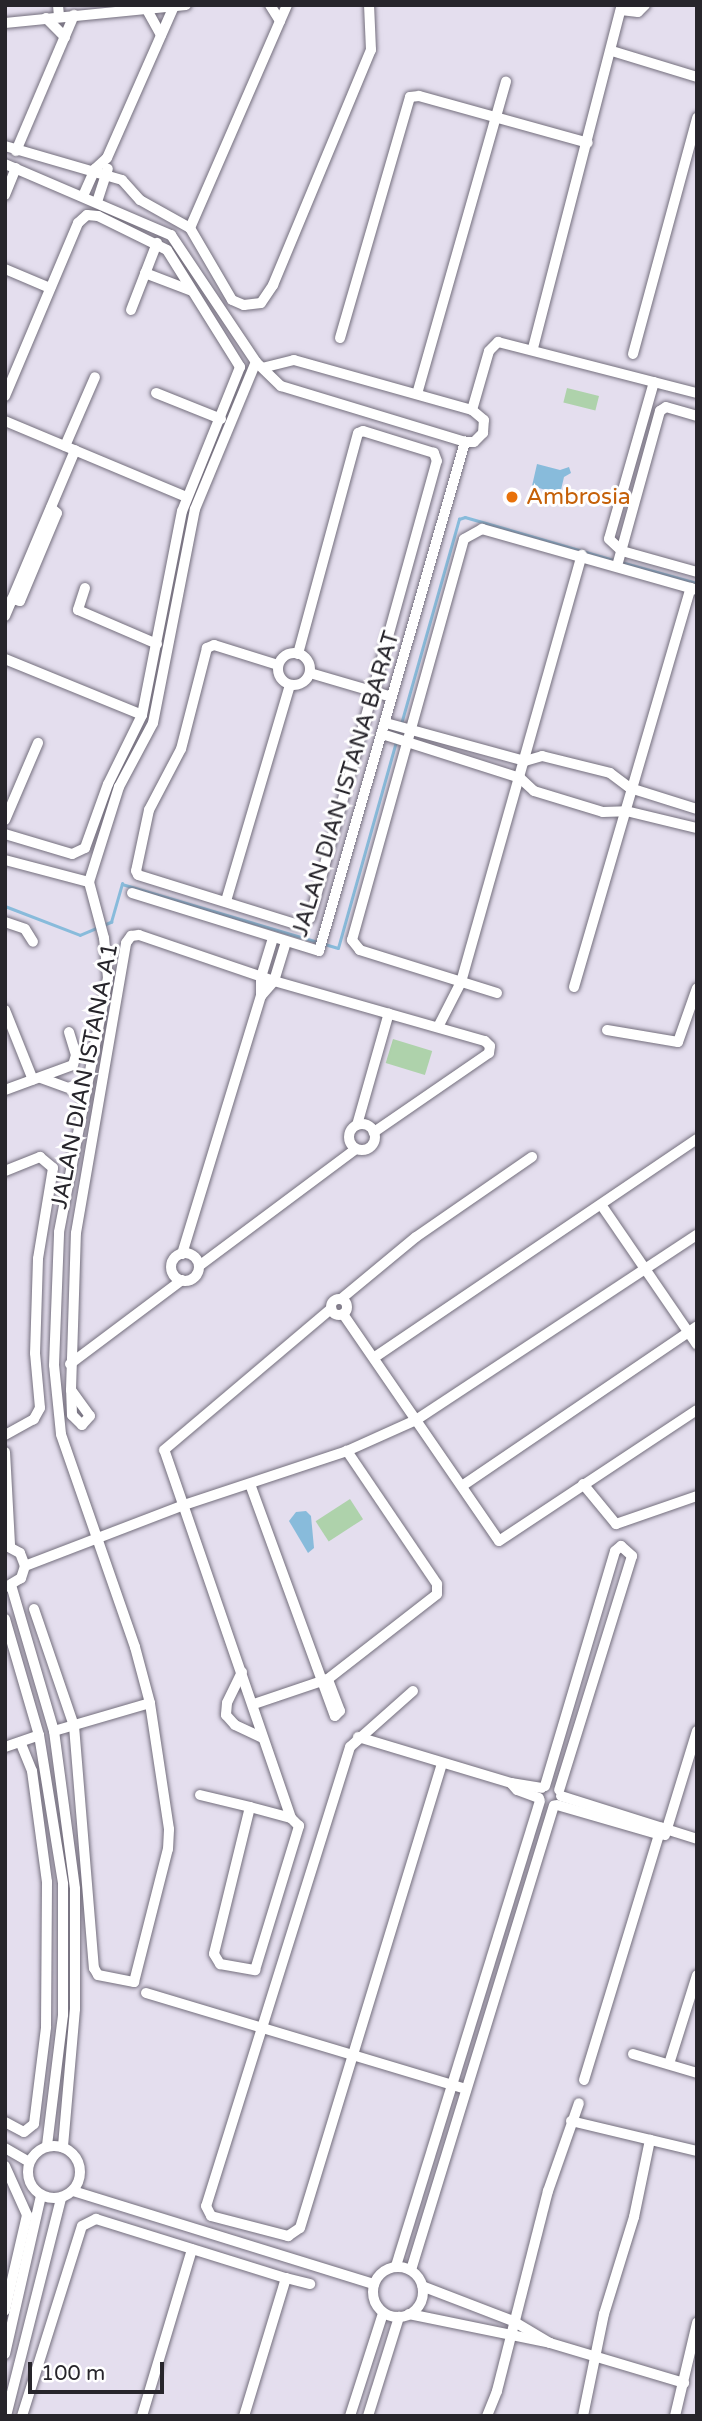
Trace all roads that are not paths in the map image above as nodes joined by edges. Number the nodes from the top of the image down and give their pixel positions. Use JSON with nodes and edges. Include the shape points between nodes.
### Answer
{"nodes":[{"id":1,"x":186,"y":5,"type":"edge"},
{"id":2,"x":270,"y":5,"type":"edge"},
{"id":3,"x":287,"y":5,"type":"edge"},
{"id":4,"x":369,"y":5,"type":"edge"},
{"id":5,"x":645,"y":5,"type":"edge"},
{"id":6,"x":174,"y":6,"type":"edge"},
{"id":7,"x":621,"y":7,"type":"edge"},
{"id":8,"x":145,"y":8,"type":"junction"},
{"id":9,"x":59,"y":11,"type":"edge"},
{"id":10,"x":74,"y":15,"type":"junction"},
{"id":11,"x":46,"y":18,"type":"junction"},
{"id":12,"x":280,"y":21,"type":"junction"},
{"id":13,"x":5,"y":23,"type":"edge"},
{"id":14,"x":161,"y":34,"type":"junction"},
{"id":15,"x":65,"y":37,"type":"junction"},
{"id":16,"x":612,"y":51,"type":"junction"},
{"id":17,"x":697,"y":77,"type":"edge"},
{"id":18,"x":506,"y":81,"type":"dead end"},
{"id":19,"x":496,"y":117,"type":"junction"},
{"id":20,"x":697,"y":118,"type":"edge"},
{"id":21,"x":588,"y":144,"type":"junction"},
{"id":22,"x":5,"y":146,"type":"edge"},
{"id":23,"x":16,"y":151,"type":"junction"},
{"id":24,"x":107,"y":159,"type":"junction"},
{"id":25,"x":5,"y":163,"type":"edge"},
{"id":26,"x":16,"y":168,"type":"junction"},
{"id":27,"x":95,"y":169,"type":"junction"},
{"id":28,"x":109,"y":175,"type":"junction"},
{"id":29,"x":8,"y":181,"type":"edge"},
{"id":30,"x":5,"y":195,"type":"edge"},
{"id":31,"x":83,"y":196,"type":"junction"},
{"id":32,"x":97,"y":202,"type":"junction"},
{"id":33,"x":190,"y":228,"type":"junction"},
{"id":34,"x":157,"y":243,"type":"junction"},
{"id":35,"x":5,"y":269,"type":"edge"},
{"id":36,"x":145,"y":273,"type":"junction"},
{"id":37,"x":50,"y":288,"type":"junction"},
{"id":38,"x":192,"y":290,"type":"junction"},
{"id":39,"x":131,"y":310,"type":"dead end"},
{"id":40,"x":340,"y":338,"type":"dead end"},
{"id":41,"x":533,"y":348,"type":"junction"},
{"id":42,"x":633,"y":354,"type":"dead end"},
{"id":43,"x":260,"y":365,"type":"junction"},
{"id":44,"x":95,"y":377,"type":"dead end"},
{"id":45,"x":654,"y":382,"type":"junction"},
{"id":46,"x":156,"y":393,"type":"dead end"},
{"id":47,"x":697,"y":393,"type":"edge"},
{"id":48,"x":417,"y":394,"type":"junction"},
{"id":49,"x":5,"y":396,"type":"edge"},
{"id":50,"x":472,"y":410,"type":"junction"},
{"id":51,"x":697,"y":415,"type":"edge"},
{"id":52,"x":221,"y":419,"type":"junction"},
{"id":53,"x":5,"y":421,"type":"edge"},
{"id":54,"x":465,"y":442,"type":"junction"},
{"id":55,"x":70,"y":448,"type":"junction"},
{"id":56,"x":187,"y":496,"type":"junction"},
{"id":57,"x":582,"y":555,"type":"junction"},
{"id":58,"x":620,"y":558,"type":"junction"},
{"id":59,"x":697,"y":572,"type":"edge"},
{"id":60,"x":85,"y":588,"type":"dead end"},
{"id":61,"x":694,"y":589,"type":"edge"},
{"id":62,"x":5,"y":616,"type":"edge"},
{"id":63,"x":157,"y":644,"type":"junction"},
{"id":64,"x":298,"y":654,"type":"junction"},
{"id":65,"x":5,"y":659,"type":"edge"},
{"id":66,"x":278,"y":665,"type":"junction"},
{"id":67,"x":310,"y":673,"type":"junction"},
{"id":68,"x":290,"y":685,"type":"junction"},
{"id":69,"x":373,"y":691,"type":"junction"},
{"id":70,"x":392,"y":696,"type":"junction"},
{"id":71,"x":142,"y":715,"type":"junction"},
{"id":72,"x":388,"y":724,"type":"junction"},
{"id":73,"x":410,"y":729,"type":"junction"},
{"id":74,"x":385,"y":735,"type":"junction"},
{"id":75,"x":405,"y":742,"type":"junction"},
{"id":76,"x":38,"y":743,"type":"dead end"},
{"id":77,"x":525,"y":761,"type":"junction"},
{"id":78,"x":520,"y":778,"type":"junction"},
{"id":79,"x":631,"y":788,"type":"junction"},
{"id":80,"x":697,"y":809,"type":"edge"},
{"id":81,"x":625,"y":811,"type":"junction"},
{"id":82,"x":5,"y":820,"type":"edge"},
{"id":83,"x":697,"y":828,"type":"edge"},
{"id":84,"x":5,"y":834,"type":"edge"},
{"id":85,"x":5,"y":860,"type":"edge"},
{"id":86,"x":89,"y":882,"type":"junction"},
{"id":87,"x":132,"y":893,"type":"dead end"},
{"id":88,"x":226,"y":901,"type":"junction"},
{"id":89,"x":5,"y":922,"type":"edge"},
{"id":90,"x":273,"y":938,"type":"junction"},
{"id":91,"x":33,"y":942,"type":"dead end"},
{"id":92,"x":286,"y":942,"type":"junction"},
{"id":93,"x":261,"y":977,"type":"junction"},
{"id":94,"x":274,"y":981,"type":"junction"},
{"id":95,"x":461,"y":982,"type":"junction"},
{"id":96,"x":574,"y":987,"type":"dead end"},
{"id":97,"x":697,"y":988,"type":"edge"},
{"id":98,"x":497,"y":993,"type":"dead end"},
{"id":99,"x":261,"y":996,"type":"junction"},
{"id":100,"x":5,"y":1010,"type":"edge"},
{"id":101,"x":388,"y":1013,"type":"junction"},
{"id":102,"x":438,"y":1027,"type":"junction"},
{"id":103,"x":607,"y":1030,"type":"dead end"},
{"id":104,"x":69,"y":1032,"type":"dead end"},
{"id":105,"x":37,"y":1079,"type":"junction"},
{"id":106,"x":5,"y":1090,"type":"edge"},
{"id":107,"x":85,"y":1094,"type":"junction"},
{"id":108,"x":357,"y":1125,"type":"junction"},
{"id":109,"x":374,"y":1132,"type":"junction"},
{"id":110,"x":697,"y":1139,"type":"edge"},
{"id":111,"x":356,"y":1149,"type":"junction"},
{"id":112,"x":532,"y":1157,"type":"dead end"},
{"id":113,"x":5,"y":1171,"type":"edge"},
{"id":114,"x":602,"y":1206,"type":"junction"},
{"id":115,"x":697,"y":1235,"type":"edge"},
{"id":116,"x":182,"y":1254,"type":"junction"},
{"id":117,"x":199,"y":1266,"type":"junction"},
{"id":118,"x":645,"y":1271,"type":"junction"},
{"id":119,"x":182,"y":1280,"type":"junction"},
{"id":120,"x":341,"y":1299,"type":"junction"},
{"id":121,"x":331,"y":1309,"type":"junction"},
{"id":122,"x":343,"y":1314,"type":"junction"},
{"id":123,"x":692,"y":1329,"type":"edge"},
{"id":124,"x":697,"y":1345,"type":"edge"},
{"id":125,"x":375,"y":1357,"type":"junction"},
{"id":126,"x":70,"y":1364,"type":"junction"},
{"id":127,"x":71,"y":1390,"type":"dead end"},
{"id":128,"x":697,"y":1410,"type":"edge"},
{"id":129,"x":416,"y":1420,"type":"junction"},
{"id":130,"x":5,"y":1435,"type":"edge"},
{"id":131,"x":347,"y":1451,"type":"junction"},
{"id":132,"x":5,"y":1452,"type":"edge"},
{"id":133,"x":250,"y":1484,"type":"junction"},
{"id":134,"x":583,"y":1484,"type":"junction"},
{"id":135,"x":462,"y":1486,"type":"junction"},
{"id":136,"x":697,"y":1496,"type":"edge"},
{"id":137,"x":181,"y":1506,"type":"junction"},
{"id":138,"x":95,"y":1537,"type":"junction"},
{"id":139,"x":8,"y":1545,"type":"edge"},
{"id":140,"x":24,"y":1566,"type":"junction"},
{"id":141,"x":8,"y":1586,"type":"edge"},
{"id":142,"x":34,"y":1609,"type":"dead end"},
{"id":143,"x":5,"y":1619,"type":"edge"},
{"id":144,"x":242,"y":1672,"type":"junction"},
{"id":145,"x":325,"y":1681,"type":"junction"},
{"id":146,"x":413,"y":1691,"type":"dead end"},
{"id":147,"x":150,"y":1703,"type":"junction"},
{"id":148,"x":254,"y":1704,"type":"junction"},
{"id":149,"x":74,"y":1726,"type":"junction"},
{"id":150,"x":54,"y":1731,"type":"junction"},
{"id":151,"x":697,"y":1731,"type":"edge"},
{"id":152,"x":39,"y":1735,"type":"junction"},
{"id":153,"x":358,"y":1737,"type":"junction"},
{"id":154,"x":263,"y":1738,"type":"junction"},
{"id":155,"x":20,"y":1742,"type":"junction"},
{"id":156,"x":5,"y":1746,"type":"edge"},
{"id":157,"x":442,"y":1764,"type":"junction"},
{"id":158,"x":541,"y":1793,"type":"junction"},
{"id":159,"x":200,"y":1794,"type":"dead end"},
{"id":160,"x":558,"y":1799,"type":"junction"},
{"id":161,"x":250,"y":1807,"type":"junction"},
{"id":162,"x":291,"y":1818,"type":"junction"},
{"id":163,"x":665,"y":1832,"type":"junction"},
{"id":164,"x":697,"y":1839,"type":"edge"},
{"id":165,"x":697,"y":1975,"type":"edge"},
{"id":166,"x":146,"y":1993,"type":"dead end"},
{"id":167,"x":261,"y":2028,"type":"junction"},
{"id":168,"x":633,"y":2054,"type":"dead end"},
{"id":169,"x":355,"y":2055,"type":"junction"},
{"id":170,"x":670,"y":2064,"type":"junction"},
{"id":171,"x":697,"y":2073,"type":"edge"},
{"id":172,"x":584,"y":2080,"type":"dead end"},
{"id":173,"x":452,"y":2085,"type":"junction"},
{"id":174,"x":466,"y":2089,"type":"junction"},
{"id":175,"x":579,"y":2103,"type":"dead end"},
{"id":176,"x":571,"y":2120,"type":"junction"},
{"id":177,"x":5,"y":2122,"type":"edge"},
{"id":178,"x":650,"y":2140,"type":"junction"},
{"id":179,"x":47,"y":2146,"type":"junction"},
{"id":180,"x":63,"y":2147,"type":"junction"},
{"id":181,"x":5,"y":2148,"type":"edge"},
{"id":182,"x":697,"y":2151,"type":"edge"},
{"id":183,"x":29,"y":2162,"type":"junction"},
{"id":184,"x":7,"y":2169,"type":"edge"},
{"id":185,"x":72,"y":2191,"type":"junction"},
{"id":186,"x":41,"y":2196,"type":"junction"},
{"id":187,"x":61,"y":2198,"type":"junction"},
{"id":188,"x":192,"y":2249,"type":"junction"},
{"id":189,"x":396,"y":2266,"type":"junction"},
{"id":190,"x":411,"y":2270,"type":"junction"},
{"id":191,"x":286,"y":2278,"type":"junction"},
{"id":192,"x":310,"y":2284,"type":"dead end"},
{"id":193,"x":374,"y":2284,"type":"junction"},
{"id":194,"x":422,"y":2286,"type":"junction"},
{"id":195,"x":5,"y":2310,"type":"edge"},
{"id":196,"x":383,"y":2313,"type":"junction"},
{"id":197,"x":404,"y":2316,"type":"junction"},
{"id":198,"x":513,"y":2320,"type":"junction"},
{"id":199,"x":697,"y":2323,"type":"edge"},
{"id":200,"x":508,"y":2337,"type":"junction"},
{"id":201,"x":550,"y":2343,"type":"junction"},
{"id":202,"x":5,"y":2354,"type":"edge"},
{"id":203,"x":598,"y":2354,"type":"junction"},
{"id":204,"x":684,"y":2383,"type":"junction"},
{"id":205,"x":6,"y":2416,"type":"edge"},
{"id":206,"x":22,"y":2416,"type":"edge"},
{"id":207,"x":142,"y":2416,"type":"edge"},
{"id":208,"x":244,"y":2416,"type":"edge"},
{"id":209,"x":350,"y":2416,"type":"edge"},
{"id":210,"x":368,"y":2416,"type":"edge"},
{"id":211,"x":487,"y":2416,"type":"edge"},
{"id":212,"x":583,"y":2416,"type":"edge"},
{"id":213,"x":675,"y":2416,"type":"edge"}],
"edges":[{"from":1,"to":6,"type":"street"},
{"from":2,"to":12,"type":"street"},
{"from":3,"to":12,"type":"street"},
{"from":4,"to":33,"type":"street","via":[[371,50],[265,300],[251,305],[232,300]]},
{"from":5,"to":7,"type":"street","via":[[638,12]]},
{"from":6,"to":8,"type":"street"},
{"from":6,"to":14,"type":"street"},
{"from":7,"to":16,"type":"street"},
{"from":8,"to":10,"type":"street"},
{"from":8,"to":14,"type":"street"},
{"from":9,"to":10,"type":"street"},
{"from":9,"to":11,"type":"street"},
{"from":10,"to":15,"type":"street"},
{"from":11,"to":13,"type":"street"},
{"from":11,"to":15,"type":"street"},
{"from":12,"to":33,"type":"street"},
{"from":14,"to":24,"type":"street"},
{"from":15,"to":23,"type":"street"},
{"from":16,"to":17,"type":"street"},
{"from":16,"to":21,"type":"street"},
{"from":18,"to":19,"type":"street"},
{"from":19,"to":21,"type":"street"},
{"from":19,"to":40,"type":"street","via":[[419,96],[408,99]]},
{"from":19,"to":48,"type":"street"},
{"from":20,"to":42,"type":"street"},
{"from":21,"to":41,"type":"street"},
{"from":22,"to":23,"type":"street"},
{"from":23,"to":27,"type":"street","via":[[48,162]]},
{"from":24,"to":27,"type":"street"},
{"from":24,"to":28,"type":"street"},
{"from":25,"to":26,"type":"street"},
{"from":26,"to":29,"type":"street"},
{"from":26,"to":31,"type":"street"},
{"from":27,"to":28,"type":"street"},
{"from":27,"to":31,"type":"street"},
{"from":28,"to":32,"type":"street"},
{"from":28,"to":33,"type":"street","via":[[125,182],[143,202]]},
{"from":29,"to":30,"type":"street"},
{"from":31,"to":32,"type":"street"},
{"from":32,"to":43,"type":"street","via":[[171,235]]},
{"from":34,"to":36,"type":"street"},
{"from":34,"to":37,"type":"street","via":[[98,216],[84,216]]},
{"from":34,"to":38,"type":"street","via":[[167,250]]},
{"from":35,"to":37,"type":"street"},
{"from":36,"to":38,"type":"street"},
{"from":36,"to":39,"type":"street"},
{"from":37,"to":49,"type":"street"},
{"from":38,"to":52,"type":"street","via":[[240,367]]},
{"from":41,"to":45,"type":"street"},
{"from":41,"to":50,"type":"street","via":[[504,342],[491,347]]},
{"from":43,"to":48,"type":"street","via":[[294,360]]},
{"from":43,"to":54,"type":"street","via":[[287,389]]},
{"from":43,"to":86,"type":"street","via":[[195,509],[153,723],[119,786]]},
{"from":44,"to":55,"type":"street"},
{"from":45,"to":47,"type":"street"},
{"from":45,"to":58,"type":"street","via":[[609,539]]},
{"from":46,"to":52,"type":"street"},
{"from":48,"to":50,"type":"street"},
{"from":50,"to":54,"type":"street","via":[[482,415],[484,428],[477,441]]},
{"from":51,"to":58,"type":"street","via":[[666,407],[660,411]]},
{"from":52,"to":56,"type":"street"},
{"from":53,"to":55,"type":"street"},
{"from":54,"to":70,"type":"street","name":"JALAN DIAN ISTANA BARAT"},
{"from":55,"to":56,"type":"street"},
{"from":55,"to":62,"type":"street","via":[[51,508]]},
{"from":56,"to":63,"type":"street"},
{"from":57,"to":58,"type":"street"},
{"from":57,"to":73,"type":"street","via":[[482,529],[470,532],[464,539]]},
{"from":57,"to":77,"type":"street"},
{"from":58,"to":59,"type":"street"},
{"from":58,"to":61,"type":"street"},
{"from":60,"to":63,"type":"street","via":[[78,610]]},
{"from":61,"to":79,"type":"street"},
{"from":63,"to":71,"type":"street"},
{"from":64,"to":66,"type":"street","via":[[285,655]]},
{"from":64,"to":67,"type":"street","via":[[308,661]]},
{"from":64,"to":69,"type":"street","via":[[358,433],[434,453],[438,461]]},
{"from":65,"to":71,"type":"street"},
{"from":66,"to":68,"type":"street","via":[[280,678]]},
{"from":66,"to":88,"type":"street","via":[[214,645],[207,648],[181,749],[149,810],[138,851],[138,876]]},
{"from":67,"to":68,"type":"street","via":[[302,683]]},
{"from":67,"to":69,"type":"street"},
{"from":68,"to":88,"type":"street"},
{"from":69,"to":70,"type":"street"},
{"from":69,"to":88,"type":"street","via":[[310,918],[299,925]]},
{"from":70,"to":72,"type":"street","name":"JALAN DIAN ISTANA BARAT"},
{"from":71,"to":84,"type":"street","via":[[108,784],[83,852],[72,854]]},
{"from":72,"to":73,"type":"street"},
{"from":72,"to":74,"type":"street","name":"JALAN DIAN ISTANA BARAT"},
{"from":73,"to":75,"type":"street"},
{"from":73,"to":77,"type":"street"},
{"from":74,"to":75,"type":"street"},
{"from":74,"to":92,"type":"street","name":"JALAN DIAN ISTANA BARAT","via":[[319,951]]},
{"from":75,"to":78,"type":"street"},
{"from":75,"to":95,"type":"street","via":[[352,940],[360,950]]},
{"from":76,"to":82,"type":"street"},
{"from":77,"to":78,"type":"street"},
{"from":77,"to":79,"type":"street","via":[[542,756],[610,773]]},
{"from":78,"to":81,"type":"street","via":[[534,792],[603,812]]},
{"from":78,"to":95,"type":"street"},
{"from":79,"to":80,"type":"street"},
{"from":79,"to":81,"type":"street"},
{"from":81,"to":83,"type":"street"},
{"from":81,"to":96,"type":"street"},
{"from":85,"to":86,"type":"street"},
{"from":86,"to":107,"type":"street","via":[[104,938],[108,978]]},
{"from":87,"to":90,"type":"street","name":"JALAN DIAN ISTANA BARAT"},
{"from":89,"to":91,"type":"street","via":[[25,929]]},
{"from":90,"to":92,"type":"street","name":"JALAN DIAN ISTANA BARAT"},
{"from":90,"to":93,"type":"street"},
{"from":92,"to":94,"type":"street"},
{"from":93,"to":94,"type":"street","name":"JALAN DIAN ISTANA A1"},
{"from":93,"to":99,"type":"street"},
{"from":93,"to":126,"type":"street","name":"JALAN DIAN ISTANA A1","via":[[139,934],[126,943],[77,1222]]},
{"from":94,"to":99,"type":"street"},
{"from":94,"to":101,"type":"street","name":"JALAN DIAN ISTANA A1"},
{"from":95,"to":98,"type":"street"},
{"from":95,"to":102,"type":"street"},
{"from":97,"to":103,"type":"street","via":[[678,1042]]},
{"from":99,"to":116,"type":"street"},
{"from":100,"to":105,"type":"street"},
{"from":101,"to":102,"type":"street","name":"JALAN DIAN ISTANA A1"},
{"from":101,"to":108,"type":"street"},
{"from":102,"to":109,"type":"street","name":"JALAN DIAN ISTANA A1","via":[[490,1046],[489,1053]]},
{"from":104,"to":105,"type":"street","via":[[75,1063]]},
{"from":105,"to":106,"type":"street"},
{"from":105,"to":107,"type":"street"},
{"from":107,"to":138,"type":"street","via":[[58,1232],[54,1365],[61,1434]]},
{"from":108,"to":109,"type":"street","via":[[367,1125]]},
{"from":108,"to":111,"type":"street","via":[[349,1137]]},
{"from":109,"to":111,"type":"street","via":[[371,1146]]},
{"from":110,"to":114,"type":"street"},
{"from":111,"to":117,"type":"street"},
{"from":112,"to":120,"type":"street","via":[[416,1237]]},
{"from":113,"to":130,"type":"street","via":[[40,1157],[53,1168],[38,1259],[35,1353],[40,1408],[34,1419]]},
{"from":114,"to":118,"type":"street"},
{"from":114,"to":125,"type":"street"},
{"from":115,"to":118,"type":"street"},
{"from":116,"to":117,"type":"street","via":[[195,1258]]},
{"from":116,"to":119,"type":"street","via":[[171,1267]]},
{"from":117,"to":119,"type":"street","via":[[192,1279]]},
{"from":118,"to":123,"type":"street"},
{"from":118,"to":129,"type":"street"},
{"from":119,"to":126,"type":"street"},
{"from":120,"to":121,"type":"street","via":[[335,1300]]},
{"from":120,"to":122,"type":"street","via":[[347,1306]]},
{"from":121,"to":122,"type":"street"},
{"from":121,"to":137,"type":"street","via":[[167,1444],[165,1456]]},
{"from":122,"to":125,"type":"street"},
{"from":123,"to":124,"type":"street"},
{"from":123,"to":135,"type":"street"},
{"from":125,"to":129,"type":"street"},
{"from":126,"to":127,"type":"street","name":"JALAN DIAN ISTANA A1"},
{"from":128,"to":134,"type":"street"},
{"from":129,"to":131,"type":"street"},
{"from":129,"to":135,"type":"street"},
{"from":131,"to":133,"type":"street"},
{"from":131,"to":145,"type":"street","via":[[438,1589],[434,1599]]},
{"from":132,"to":139,"type":"street"},
{"from":133,"to":137,"type":"street"},
{"from":133,"to":145,"type":"street"},
{"from":134,"to":135,"type":"street","via":[[501,1542]]},
{"from":134,"to":136,"type":"street","via":[[617,1524]]},
{"from":137,"to":138,"type":"street"},
{"from":137,"to":144,"type":"street"},
{"from":138,"to":140,"type":"street"},
{"from":138,"to":147,"type":"street"},
{"from":139,"to":140,"type":"street","via":[[20,1553]]},
{"from":140,"to":141,"type":"street","via":[[21,1578]]},
{"from":141,"to":150,"type":"street"},
{"from":142,"to":149,"type":"street"},
{"from":143,"to":152,"type":"street"},
{"from":144,"to":148,"type":"street"},
{"from":144,"to":154,"type":"street","via":[[226,1715],[235,1725]]},
{"from":145,"to":148,"type":"street"},
{"from":146,"to":153,"type":"street"},
{"from":147,"to":149,"type":"street"},
{"from":147,"to":149,"type":"street","via":[[170,1839],[140,1970],[129,1983],[98,1975],[91,1955]]},
{"from":148,"to":154,"type":"street"},
{"from":149,"to":150,"type":"street"},
{"from":150,"to":180,"type":"street","via":[[75,1889],[75,2009]]},
{"from":151,"to":163,"type":"street"},
{"from":152,"to":155,"type":"street"},
{"from":152,"to":179,"type":"street","via":[[63,1884],[65,1942],[63,2015]]},
{"from":153,"to":157,"type":"street"},
{"from":153,"to":167,"type":"street","via":[[350,1747]]},
{"from":154,"to":162,"type":"street"},
{"from":155,"to":156,"type":"street"},
{"from":155,"to":177,"type":"street","via":[[32,1771],[47,1881],[47,2027],[34,2124],[24,2132]]},
{"from":157,"to":158,"type":"street","via":[[511,1783],[517,1790]]},
{"from":157,"to":169,"type":"street"},
{"from":158,"to":160,"type":"street"},
{"from":158,"to":160,"type":"street"},
{"from":158,"to":160,"type":"street","via":[[615,1551],[621,1546],[632,1556]]},
{"from":158,"to":173,"type":"street"},
{"from":159,"to":161,"type":"street"},
{"from":160,"to":163,"type":"street"},
{"from":160,"to":174,"type":"street"},
{"from":161,"to":162,"type":"street"},
{"from":161,"to":162,"type":"street","via":[[214,1954],[220,1964],[249,1971],[259,1963],[298,1832]]},
{"from":163,"to":164,"type":"street"},
{"from":163,"to":172,"type":"street"},
{"from":165,"to":170,"type":"street"},
{"from":166,"to":167,"type":"street"},
{"from":167,"to":169,"type":"street"},
{"from":167,"to":169,"type":"street","via":[[206,2206],[211,2216],[288,2236],[296,2234]]},
{"from":168,"to":170,"type":"street"},
{"from":169,"to":173,"type":"street"},
{"from":170,"to":171,"type":"street"},
{"from":173,"to":174,"type":"street"},
{"from":173,"to":189,"type":"street"},
{"from":174,"to":190,"type":"street"},
{"from":175,"to":176,"type":"street"},
{"from":176,"to":178,"type":"street"},
{"from":176,"to":198,"type":"street"},
{"from":178,"to":182,"type":"street"},
{"from":178,"to":203,"type":"street","via":[[634,2217],[604,2314]]},
{"from":179,"to":180,"type":"street"},
{"from":179,"to":183,"type":"street"},
{"from":180,"to":185,"type":"street","via":[[80,2166]]},
{"from":181,"to":183,"type":"street"},
{"from":183,"to":186,"type":"street","via":[[29,2181]]},
{"from":184,"to":195,"type":"street","via":[[27,2215]]},
{"from":185,"to":187,"type":"street"},
{"from":185,"to":193,"type":"street"},
{"from":186,"to":187,"type":"street"},
{"from":186,"to":202,"type":"street"},
{"from":187,"to":205,"type":"street"},
{"from":188,"to":191,"type":"street"},
{"from":188,"to":206,"type":"street","via":[[88,2220],[82,2226]]},
{"from":188,"to":207,"type":"street"},
{"from":189,"to":190,"type":"street"},
{"from":189,"to":193,"type":"street","via":[[386,2269]]},
{"from":190,"to":194,"type":"street"},
{"from":191,"to":192,"type":"street"},
{"from":191,"to":208,"type":"street"},
{"from":193,"to":196,"type":"street","via":[[376,2305]]},
{"from":194,"to":197,"type":"street","via":[[422,2297]]},
{"from":194,"to":198,"type":"street"},
{"from":196,"to":197,"type":"street"},
{"from":196,"to":209,"type":"street"},
{"from":197,"to":200,"type":"street"},
{"from":197,"to":210,"type":"street"},
{"from":198,"to":200,"type":"street"},
{"from":198,"to":201,"type":"street"},
{"from":199,"to":204,"type":"street"},
{"from":200,"to":201,"type":"street"},
{"from":200,"to":211,"type":"street"},
{"from":201,"to":203,"type":"street"},
{"from":203,"to":204,"type":"street"},
{"from":203,"to":212,"type":"street"},
{"from":204,"to":213,"type":"street"}]}
